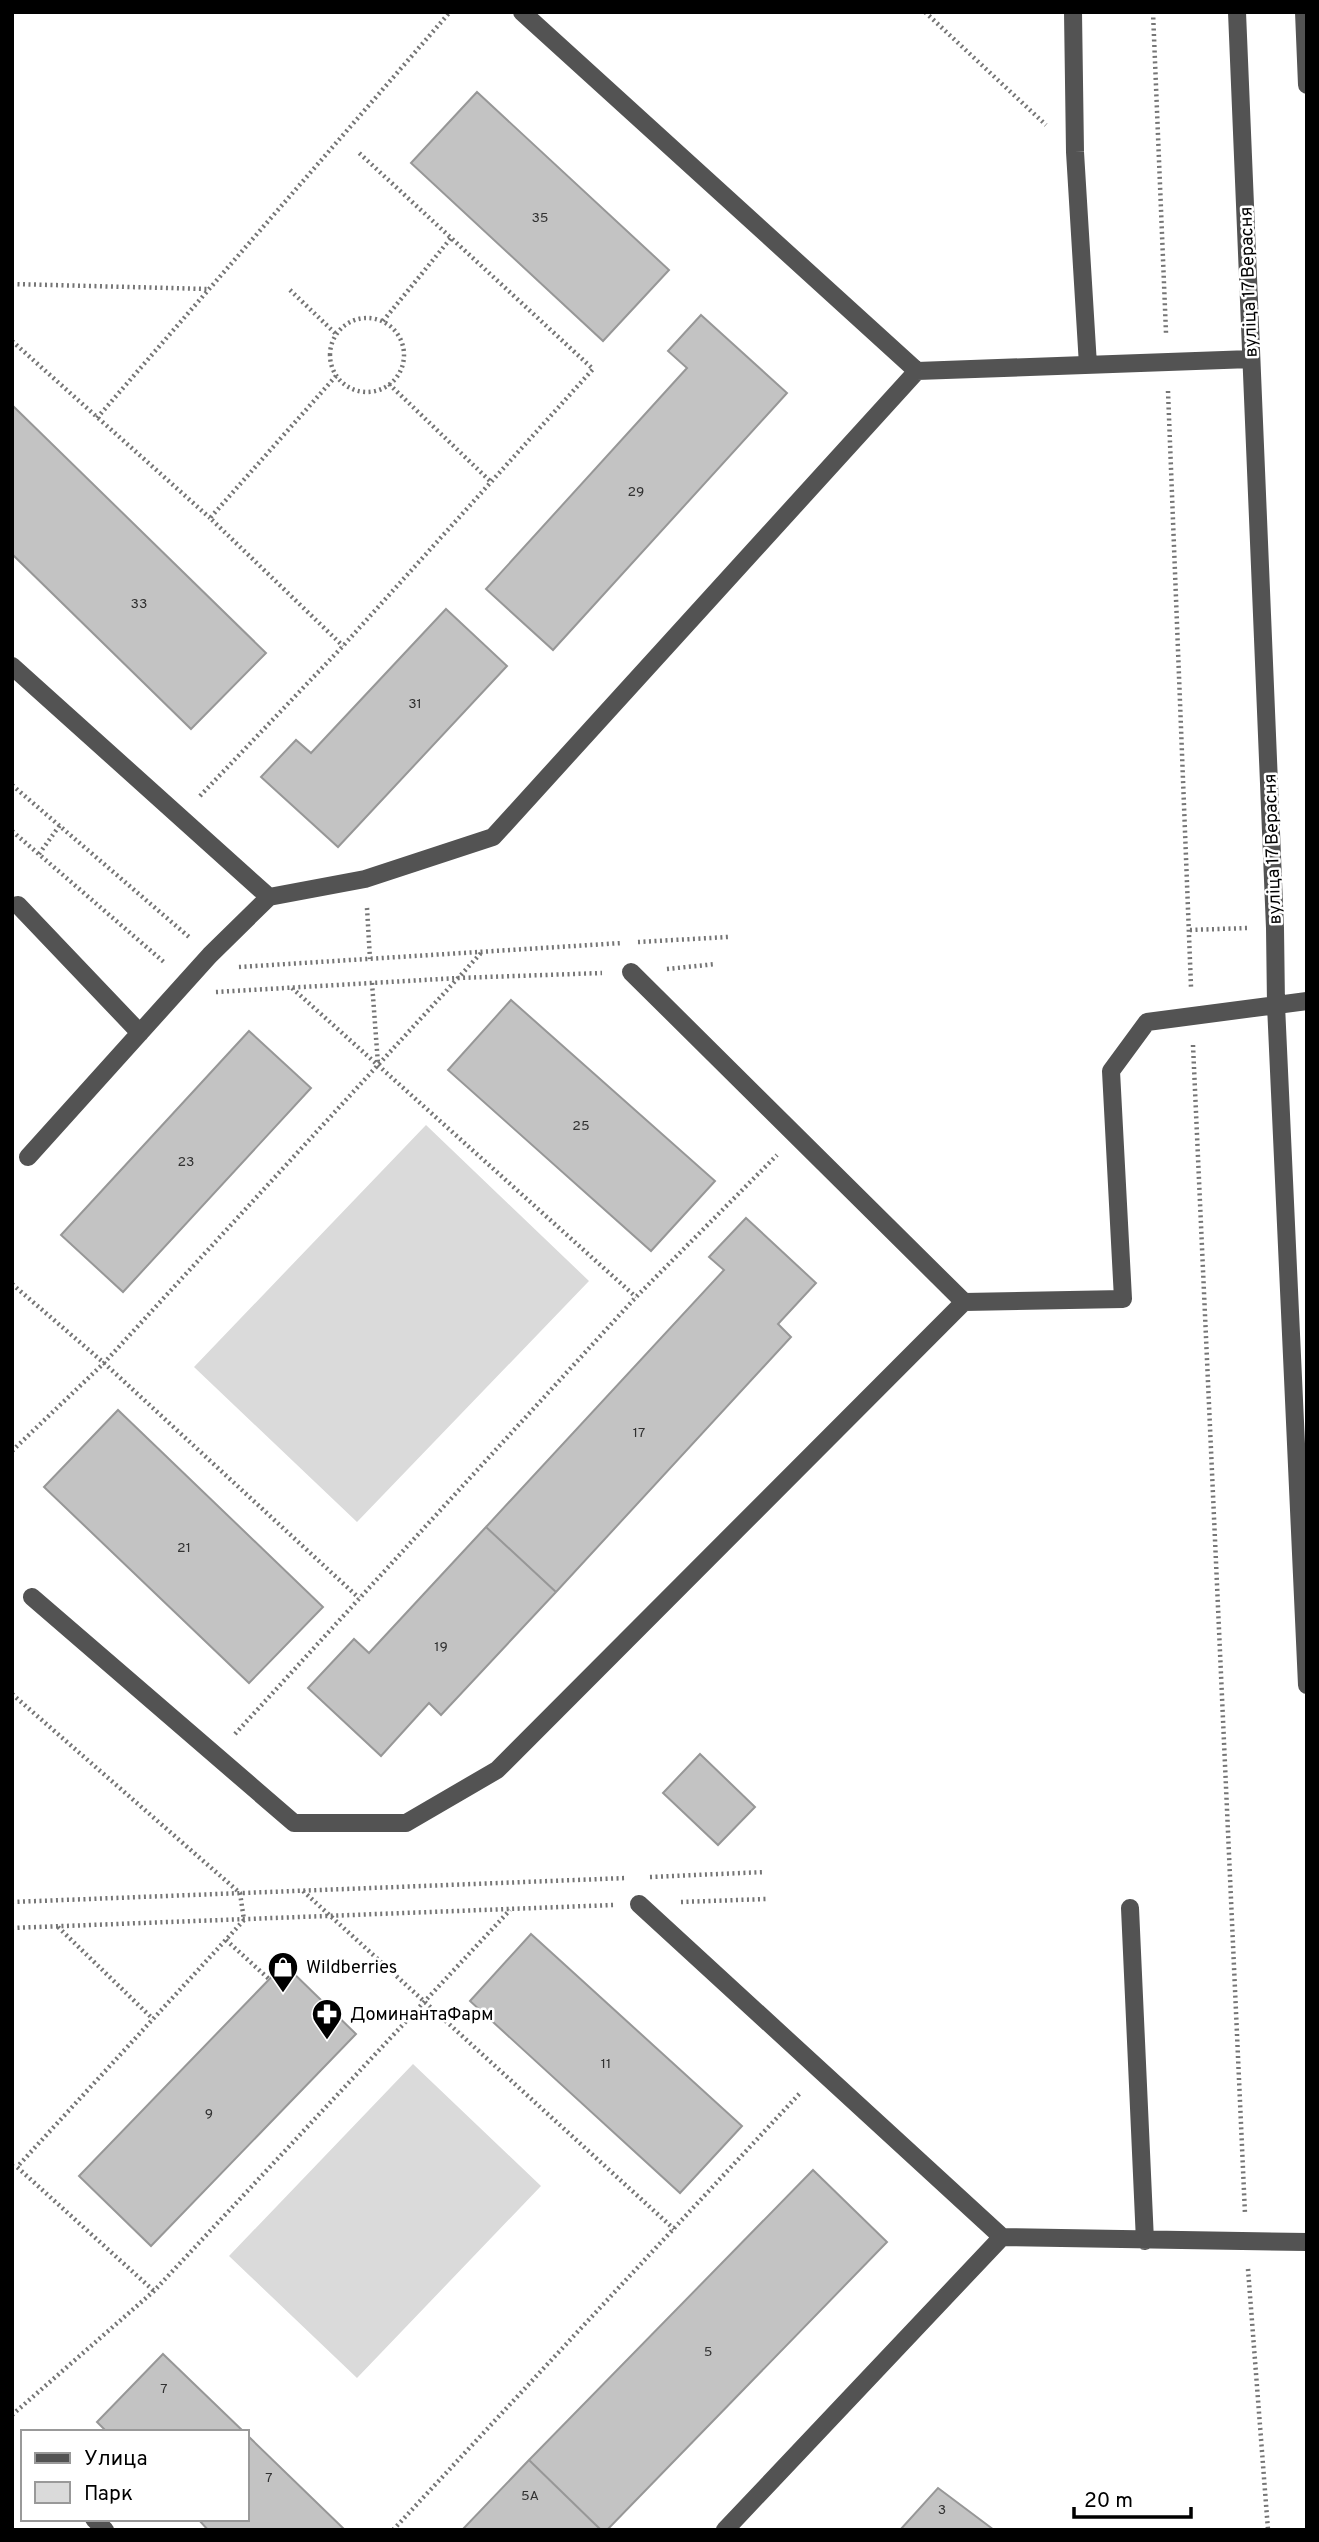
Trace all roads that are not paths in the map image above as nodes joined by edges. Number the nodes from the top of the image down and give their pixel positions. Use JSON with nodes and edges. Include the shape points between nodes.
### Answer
{"nodes":[{"id":1,"x":522,"y":12,"type":"edge"},
{"id":2,"x":1073,"y":12,"type":"edge"},
{"id":3,"x":1237,"y":12,"type":"edge"},
{"id":4,"x":1304,"y":12,"type":"edge"},
{"id":5,"x":1307,"y":85,"type":"edge"},
{"id":6,"x":1251,"y":359,"type":"junction"},
{"id":7,"x":1088,"y":365,"type":"junction"},
{"id":8,"x":917,"y":371,"type":"junction"},
{"id":9,"x":12,"y":666,"type":"edge"},
{"id":10,"x":269,"y":897,"type":"junction"},
{"id":11,"x":18,"y":905,"type":"dead end"},
{"id":12,"x":631,"y":972,"type":"road end"},
{"id":13,"x":1307,"y":1000,"type":"edge"},
{"id":14,"x":1276,"y":1004,"type":"junction"},
{"id":15,"x":140,"y":1033,"type":"junction"},
{"id":16,"x":28,"y":1157,"type":"dead end"},
{"id":17,"x":964,"y":1302,"type":"junction"},
{"id":18,"x":32,"y":1597,"type":"dead end"},
{"id":19,"x":1307,"y":1685,"type":"edge"},
{"id":20,"x":639,"y":1904,"type":"road end"},
{"id":21,"x":1130,"y":1908,"type":"dead end"},
{"id":22,"x":1002,"y":2237,"type":"junction"},
{"id":23,"x":1145,"y":2241,"type":"junction"},
{"id":24,"x":1307,"y":2242,"type":"edge"},
{"id":25,"x":725,"y":2530,"type":"edge"}],
"edges":[{"from":1,"to":8,"type":"street"},
{"from":2,"to":7,"type":"street","via":[[1075,152]]},
{"from":3,"to":6,"type":"street","name":"вуліца 17 Верасня"},
{"from":4,"to":5,"type":"street"},
{"from":6,"to":7,"type":"street"},
{"from":6,"to":14,"type":"street","name":"вуліца 17 Верасня"},
{"from":7,"to":8,"type":"street"},
{"from":8,"to":10,"type":"street","via":[[493,837],[365,879]]},
{"from":9,"to":10,"type":"street"},
{"from":10,"to":15,"type":"street"},
{"from":11,"to":15,"type":"street"},
{"from":12,"to":17,"type":"street"},
{"from":13,"to":14,"type":"street"},
{"from":14,"to":17,"type":"street","via":[[1147,1022],[1111,1071],[1124,1300]]},
{"from":14,"to":19,"type":"street","name":"вуліца 17 Верасня"},
{"from":15,"to":16,"type":"street"},
{"from":17,"to":18,"type":"street","via":[[497,1770],[406,1823],[294,1823]]},
{"from":20,"to":22,"type":"street"},
{"from":21,"to":23,"type":"street"},
{"from":22,"to":23,"type":"street"},
{"from":22,"to":25,"type":"street"},
{"from":23,"to":24,"type":"street"}]}
